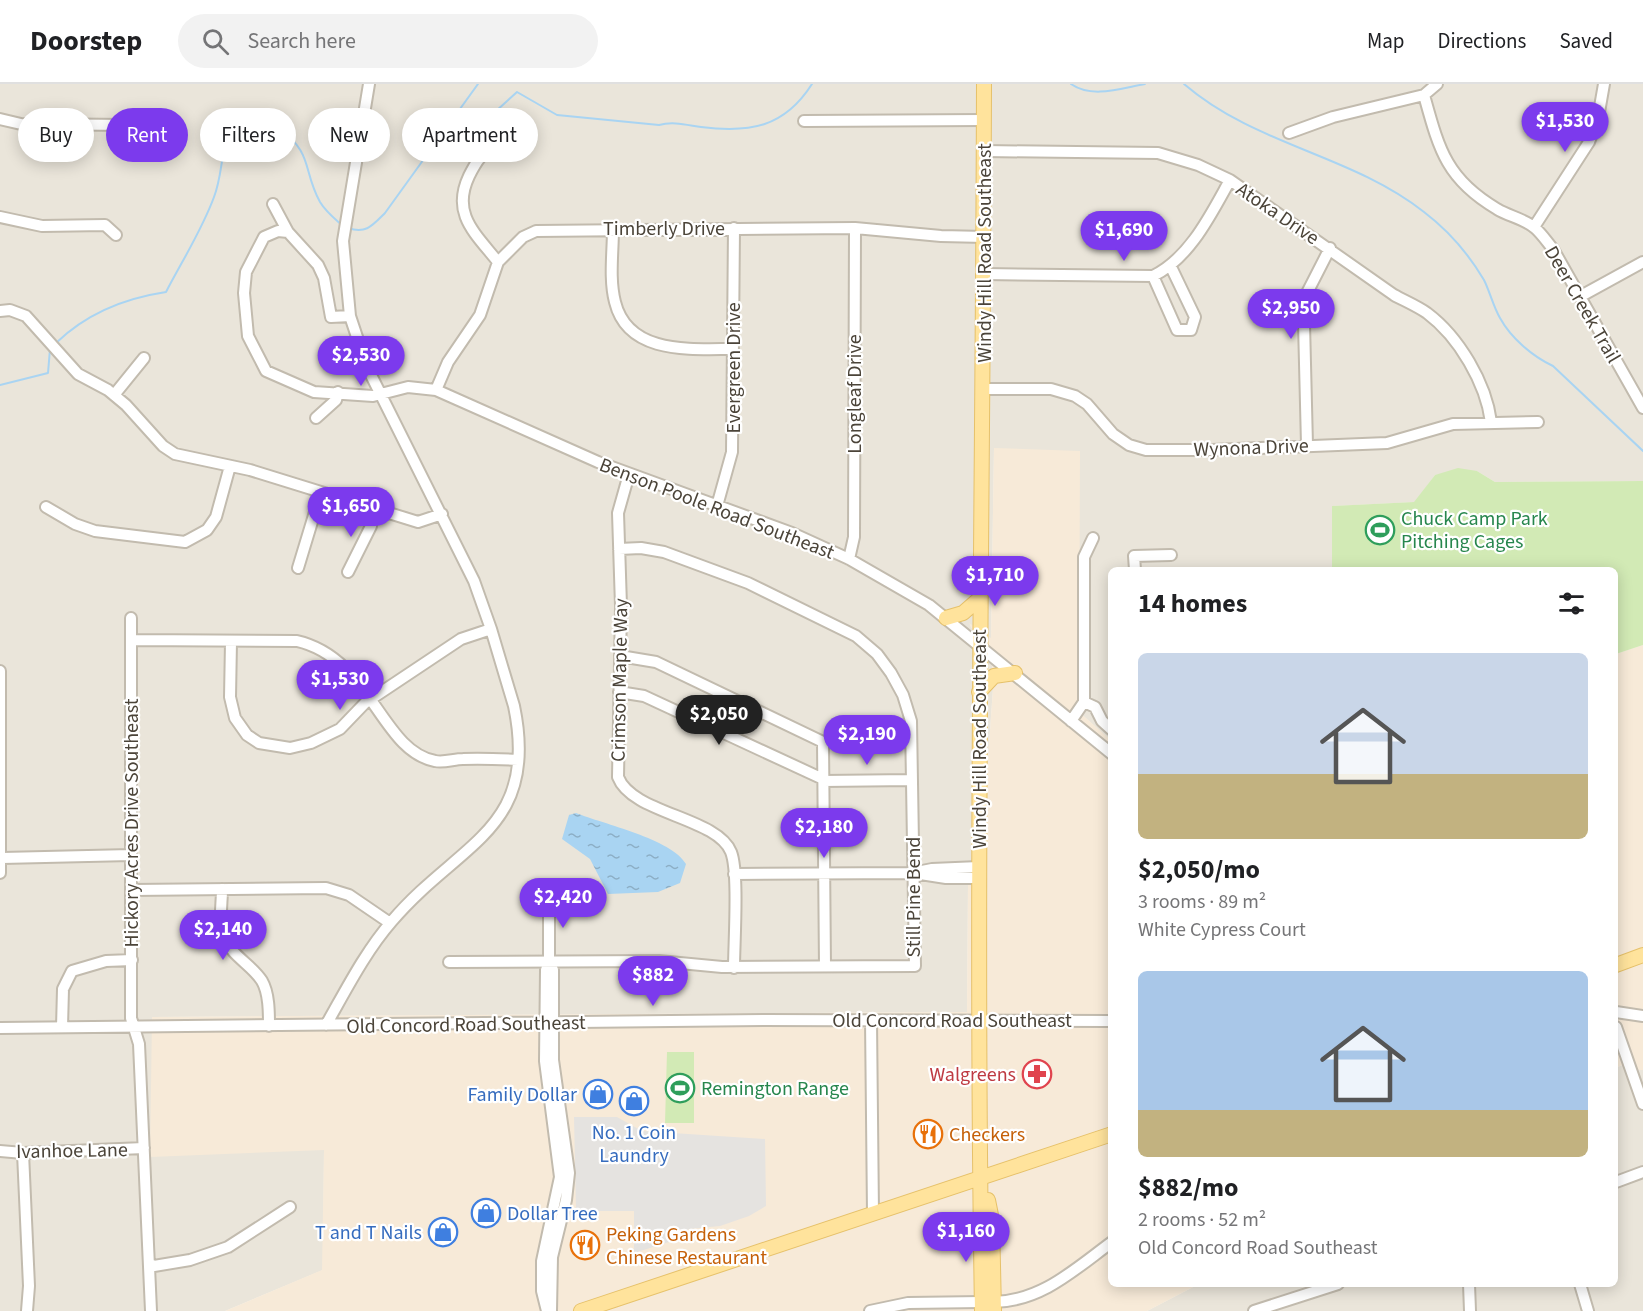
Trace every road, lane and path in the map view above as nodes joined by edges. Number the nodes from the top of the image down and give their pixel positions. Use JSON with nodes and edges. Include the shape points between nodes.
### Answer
{"nodes":[{"id":1,"x":369,"y":84,"type":"edge"},
{"id":2,"x":984,"y":84,"type":"edge"},
{"id":3,"x":1437,"y":84,"type":"edge"},
{"id":4,"x":1604,"y":84,"type":"edge"},
{"id":5,"x":1424,"y":95,"type":"junction"},
{"id":6,"x":0,"y":119,"type":"edge"},
{"id":7,"x":984,"y":120,"type":"junction"},
{"id":8,"x":804,"y":121,"type":"dead end"},
{"id":9,"x":106,"y":125,"type":"edge"},
{"id":10,"x":1289,"y":132,"type":"dead end"},
{"id":11,"x":984,"y":151,"type":"junction"},
{"id":12,"x":477,"y":162,"type":"edge"},
{"id":13,"x":1230,"y":180,"type":"junction"},
{"id":14,"x":273,"y":204,"type":"dead end"},
{"id":15,"x":0,"y":216,"type":"edge"},
{"id":16,"x":1534,"y":227,"type":"junction"},
{"id":17,"x":734,"y":228,"type":"junction"},
{"id":18,"x":855,"y":228,"type":"junction"},
{"id":19,"x":614,"y":229,"type":"junction"},
{"id":20,"x":288,"y":232,"type":"junction"},
{"id":21,"x":116,"y":235,"type":"dead end"},
{"id":22,"x":985,"y":237,"type":"junction"},
{"id":23,"x":1330,"y":248,"type":"junction"},
{"id":24,"x":498,"y":262,"type":"junction"},
{"id":25,"x":1643,"y":262,"type":"edge"},
{"id":26,"x":1172,"y":267,"type":"junction"},
{"id":27,"x":984,"y":274,"type":"junction"},
{"id":28,"x":1153,"y":276,"type":"junction"},
{"id":29,"x":1581,"y":296,"type":"junction"},
{"id":30,"x":0,"y":311,"type":"edge"},
{"id":31,"x":350,"y":316,"type":"junction"},
{"id":32,"x":733,"y":349,"type":"junction"},
{"id":33,"x":144,"y":358,"type":"dead end"},
{"id":34,"x":983,"y":389,"type":"junction"},
{"id":35,"x":436,"y":390,"type":"junction"},
{"id":36,"x":338,"y":392,"type":"junction"},
{"id":37,"x":381,"y":394,"type":"junction"},
{"id":38,"x":114,"y":395,"type":"junction"},
{"id":39,"x":1643,"y":408,"type":"edge"},
{"id":40,"x":316,"y":418,"type":"dead end"},
{"id":41,"x":1491,"y":422,"type":"junction"},
{"id":42,"x":1538,"y":422,"type":"dead end"},
{"id":43,"x":1307,"y":445,"type":"junction"},
{"id":44,"x":230,"y":466,"type":"junction"},
{"id":45,"x":629,"y":474,"type":"junction"},
{"id":46,"x":321,"y":492,"type":"junction"},
{"id":47,"x":717,"y":506,"type":"junction"},
{"id":48,"x":46,"y":507,"type":"dead end"},
{"id":49,"x":371,"y":508,"type":"junction"},
{"id":50,"x":442,"y":514,"type":"junction"},
{"id":51,"x":1092,"y":538,"type":"dead end"},
{"id":52,"x":619,"y":549,"type":"junction"},
{"id":53,"x":1171,"y":555,"type":"dead end"},
{"id":54,"x":849,"y":559,"type":"junction"},
{"id":55,"x":1135,"y":567,"type":"edge"},
{"id":56,"x":298,"y":568,"type":"dead end"},
{"id":57,"x":348,"y":572,"type":"dead end"},
{"id":58,"x":979,"y":598,"type":"junction"},
{"id":59,"x":131,"y":618,"type":"dead end"},
{"id":60,"x":946,"y":618,"type":"junction"},
{"id":61,"x":491,"y":629,"type":"junction"},
{"id":62,"x":130,"y":640,"type":"junction"},
{"id":63,"x":231,"y":642,"type":"junction"},
{"id":64,"x":978,"y":644,"type":"junction"},
{"id":65,"x":620,"y":656,"type":"junction"},
{"id":66,"x":0,"y":671,"type":"edge"},
{"id":67,"x":1015,"y":673,"type":"junction"},
{"id":68,"x":619,"y":692,"type":"junction"},
{"id":69,"x":979,"y":692,"type":"junction"},
{"id":70,"x":372,"y":700,"type":"junction"},
{"id":71,"x":1084,"y":702,"type":"junction"},
{"id":72,"x":1071,"y":721,"type":"junction"},
{"id":73,"x":1108,"y":727,"type":"edge"},
{"id":74,"x":1108,"y":751,"type":"edge"},
{"id":75,"x":518,"y":760,"type":"junction"},
{"id":76,"x":823,"y":780,"type":"junction"},
{"id":77,"x":912,"y":780,"type":"junction"},
{"id":78,"x":131,"y":855,"type":"junction"},
{"id":79,"x":2,"y":858,"type":"junction"},
{"id":80,"x":0,"y":873,"type":"edge"},
{"id":81,"x":914,"y":873,"type":"junction"},
{"id":82,"x":979,"y":873,"type":"junction"},
{"id":83,"x":734,"y":874,"type":"junction"},
{"id":84,"x":823,"y":874,"type":"junction"},
{"id":85,"x":222,"y":889,"type":"junction"},
{"id":86,"x":132,"y":890,"type":"junction"},
{"id":87,"x":549,"y":896,"type":"dead end"},
{"id":88,"x":390,"y":922,"type":"junction"},
{"id":89,"x":1643,"y":956,"type":"edge"},
{"id":90,"x":132,"y":960,"type":"junction"},
{"id":91,"x":449,"y":962,"type":"dead end"},
{"id":92,"x":549,"y":962,"type":"junction"},
{"id":93,"x":1618,"y":964,"type":"edge"},
{"id":94,"x":825,"y":966,"type":"junction"},
{"id":95,"x":734,"y":968,"type":"junction"},
{"id":96,"x":1618,"y":1012,"type":"edge"},
{"id":97,"x":1643,"y":1016,"type":"edge"},
{"id":98,"x":871,"y":1020,"type":"junction"},
{"id":99,"x":980,"y":1020,"type":"junction"},
{"id":100,"x":1108,"y":1021,"type":"edge"},
{"id":101,"x":549,"y":1023,"type":"junction"},
{"id":102,"x":326,"y":1025,"type":"junction"},
{"id":103,"x":269,"y":1026,"type":"junction"},
{"id":104,"x":62,"y":1027,"type":"junction"},
{"id":105,"x":0,"y":1028,"type":"edge"},
{"id":106,"x":134,"y":1028,"type":"junction"},
{"id":107,"x":1618,"y":1033,"type":"edge"},
{"id":108,"x":1643,"y":1104,"type":"edge"},
{"id":109,"x":1108,"y":1135,"type":"edge"},
{"id":110,"x":144,"y":1148,"type":"junction"},
{"id":111,"x":0,"y":1151,"type":"edge"},
{"id":112,"x":23,"y":1153,"type":"junction"},
{"id":113,"x":1643,"y":1172,"type":"edge"},
{"id":114,"x":982,"y":1178,"type":"junction"},
{"id":115,"x":1618,"y":1181,"type":"edge"},
{"id":116,"x":290,"y":1207,"type":"dead end"},
{"id":117,"x":873,"y":1214,"type":"junction"},
{"id":118,"x":1108,"y":1245,"type":"edge"},
{"id":119,"x":149,"y":1264,"type":"junction"},
{"id":120,"x":1329,"y":1287,"type":"edge"},
{"id":121,"x":1469,"y":1287,"type":"edge"},
{"id":122,"x":1581,"y":1287,"type":"edge"},
{"id":123,"x":988,"y":1306,"type":"edge"},
{"id":124,"x":27,"y":1311,"type":"edge"},
{"id":125,"x":151,"y":1311,"type":"edge"},
{"id":126,"x":549,"y":1311,"type":"edge"},
{"id":127,"x":582,"y":1311,"type":"edge"},
{"id":128,"x":870,"y":1311,"type":"edge"},
{"id":129,"x":1254,"y":1311,"type":"edge"},
{"id":130,"x":1470,"y":1311,"type":"edge"},
{"id":131,"x":1588,"y":1311,"type":"edge"}],
"edges":[{"from":1,"to":31,"type":"street","via":[[343,241]]},
{"from":2,"to":7,"type":"main road","name":"Windy Hill Road Southeast"},
{"from":3,"to":5,"type":"street"},
{"from":4,"to":16,"type":"street","via":[[1589,142]]},
{"from":5,"to":10,"type":"street"},
{"from":5,"to":16,"type":"street","name":"Deer Creek Trail","via":[[1436,138],[1459,181],[1498,210]]},
{"from":6,"to":9,"type":"street","via":[[21,124]]},
{"from":7,"to":8,"type":"street"},
{"from":7,"to":11,"type":"main road","name":"Windy Hill Road Southeast"},
{"from":11,"to":13,"type":"street","name":"Atoka Drive","via":[[1158,153]]},
{"from":11,"to":22,"type":"main road","name":"Windy Hill Road Southeast"},
{"from":12,"to":24,"type":"street","via":[[464,190],[462,206],[468,223]]},
{"from":13,"to":23,"type":"street","name":"Atoka Drive"},
{"from":13,"to":26,"type":"street","via":[[1209,219]]},
{"from":14,"to":20,"type":"street"},
{"from":15,"to":21,"type":"street","via":[[42,226],[105,225]]},
{"from":16,"to":29,"type":"street","name":"Deer Creek Trail","via":[[1553,249]]},
{"from":17,"to":18,"type":"street","name":"Timberly Drive"},
{"from":17,"to":19,"type":"street","name":"Timberly Drive"},
{"from":17,"to":32,"type":"street","name":"Evergreen Drive"},
{"from":18,"to":22,"type":"street","name":"Timberly Drive"},
{"from":18,"to":54,"type":"street","name":"Longleaf Drive","via":[[854,537]]},
{"from":19,"to":24,"type":"street","name":"Timberly Drive","via":[[536,231],[523,237]]},
{"from":19,"to":32,"type":"street","via":[[613,293],[625,323],[651,343],[671,349]]},
{"from":20,"to":31,"type":"street","via":[[318,266],[331,317]]},
{"from":20,"to":36,"type":"street","name":"Benson Poole Road Southeast","via":[[278,231],[264,237],[246,272],[248,336],[266,371],[314,392]]},
{"from":22,"to":27,"type":"main road","name":"Windy Hill Road Southeast"},
{"from":23,"to":41,"type":"street","name":"Atoka Drive","via":[[1443,327],[1479,383]]},
{"from":23,"to":43,"type":"street","via":[[1307,293]]},
{"from":24,"to":35,"type":"street","name":"Timberly Drive","via":[[480,315],[448,362]]},
{"from":25,"to":29,"type":"street"},
{"from":26,"to":28,"type":"street"},
{"from":26,"to":28,"type":"street","via":[[1195,317],[1191,330],[1177,330]]},
{"from":27,"to":28,"type":"street"},
{"from":27,"to":34,"type":"main road","name":"Windy Hill Road Southeast"},
{"from":29,"to":39,"type":"street","name":"Deer Creek Trail"},
{"from":30,"to":38,"type":"street","via":[[26,316],[78,374]]},
{"from":31,"to":37,"type":"street","via":[[361,353]]},
{"from":32,"to":47,"type":"street","name":"Evergreen Drive","via":[[732,452]]},
{"from":33,"to":38,"type":"street"},
{"from":34,"to":43,"type":"street","name":"Wynona Drive","via":[[1051,389],[1075,396],[1113,434],[1146,450]]},
{"from":34,"to":58,"type":"main road","name":"Windy Hill Road Southeast"},
{"from":35,"to":37,"type":"street","name":"Benson Poole Road Southeast","via":[[408,387]]},
{"from":35,"to":45,"type":"street","name":"Benson Poole Road Southeast"},
{"from":36,"to":37,"type":"street","name":"Benson Poole Road Southeast"},
{"from":36,"to":40,"type":"street","via":[[336,400]]},
{"from":37,"to":50,"type":"street"},
{"from":38,"to":44,"type":"street","via":[[174,454]]},
{"from":41,"to":42,"type":"street","name":"Wynona Drive"},
{"from":41,"to":43,"type":"street","name":"Wynona Drive","via":[[1453,424],[1387,443]]},
{"from":44,"to":46,"type":"street"},
{"from":44,"to":48,"type":"street","via":[[216,517],[207,530],[185,542],[95,531]]},
{"from":45,"to":47,"type":"street","name":"Benson Poole Road Southeast"},
{"from":45,"to":52,"type":"street","name":"Crimson Maple Way","via":[[619,506]]},
{"from":46,"to":49,"type":"street"},
{"from":46,"to":56,"type":"street"},
{"from":47,"to":54,"type":"street","name":"Benson Poole Road Southeast"},
{"from":49,"to":50,"type":"street","via":[[418,522]]},
{"from":49,"to":57,"type":"street","via":[[371,526]]},
{"from":50,"to":61,"type":"street","via":[[474,581]]},
{"from":51,"to":71,"type":"street","via":[[1084,557]]},
{"from":52,"to":65,"type":"street","name":"Crimson Maple Way"},
{"from":52,"to":77,"type":"street","name":"Still Pine Bend","via":[[664,552],[748,583],[862,640],[885,664],[903,695],[911,721]]},
{"from":53,"to":55,"type":"street","via":[[1134,556]]},
{"from":54,"to":60,"type":"street","name":"Benson Poole Road Southeast"},
{"from":58,"to":60,"type":"main road","via":[[963,613]]},
{"from":58,"to":64,"type":"main road","name":"Windy Hill Road Southeast"},
{"from":59,"to":62,"type":"street","name":"Hickory Acres Drive Southeast"},
{"from":60,"to":64,"type":"street","name":"Benson Poole Road Southeast"},
{"from":61,"to":70,"type":"street","via":[[461,639]]},
{"from":61,"to":75,"type":"street","via":[[517,722]]},
{"from":62,"to":63,"type":"street"},
{"from":62,"to":78,"type":"street","name":"Hickory Acres Drive Southeast"},
{"from":63,"to":70,"type":"street","via":[[297,641],[318,647],[344,665]]},
{"from":63,"to":70,"type":"street","via":[[231,708],[240,728],[259,743],[290,748],[321,740],[340,729],[364,703]]},
{"from":64,"to":67,"type":"street","name":"Benson Poole Road Southeast"},
{"from":64,"to":69,"type":"main road","name":"Windy Hill Road Southeast"},
{"from":65,"to":68,"type":"street","name":"Crimson Maple Way"},
{"from":65,"to":76,"type":"street","via":[[656,662],[823,742]]},
{"from":66,"to":79,"type":"street"},
{"from":67,"to":69,"type":"main road","via":[[994,676]]},
{"from":67,"to":72,"type":"street","name":"Benson Poole Road Southeast"},
{"from":68,"to":76,"type":"street","via":[[644,696]]},
{"from":68,"to":83,"type":"street","name":"Crimson Maple Way","via":[[617,771],[622,786],[635,797],[722,840],[731,852]]},
{"from":69,"to":82,"type":"main road","name":"Windy Hill Road Southeast"},
{"from":70,"to":75,"type":"street","via":[[403,744],[418,754],[436,761]]},
{"from":71,"to":72,"type":"street"},
{"from":71,"to":73,"type":"street","via":[[1095,707]]},
{"from":72,"to":74,"type":"street","name":"Benson Poole Road Southeast"},
{"from":75,"to":88,"type":"street","via":[[514,793],[496,822]]},
{"from":76,"to":77,"type":"street"},
{"from":76,"to":84,"type":"street"},
{"from":77,"to":81,"type":"street","name":"Still Pine Bend"},
{"from":78,"to":79,"type":"street"},
{"from":78,"to":86,"type":"street","name":"Hickory Acres Drive Southeast"},
{"from":79,"to":80,"type":"street"},
{"from":81,"to":82,"type":"street","via":[[932,868]]},
{"from":81,"to":84,"type":"street"},
{"from":81,"to":94,"type":"street","name":"Still Pine Bend","via":[[915,966]]},
{"from":82,"to":99,"type":"main road","name":"Windy Hill Road Southeast"},
{"from":83,"to":84,"type":"street"},
{"from":83,"to":95,"type":"street","name":"Crimson Maple Way"},
{"from":84,"to":94,"type":"street"},
{"from":85,"to":86,"type":"street"},
{"from":85,"to":88,"type":"street","via":[[326,888],[349,895]]},
{"from":85,"to":103,"type":"street","via":[[224,938],[261,981]]},
{"from":86,"to":90,"type":"street","name":"Hickory Acres Drive Southeast"},
{"from":87,"to":92,"type":"street"},
{"from":88,"to":102,"type":"street"},
{"from":89,"to":93,"type":"main road"},
{"from":90,"to":104,"type":"street","via":[[99,962],[72,971],[62,995]]},
{"from":90,"to":106,"type":"street","name":"Hickory Acres Drive Southeast"},
{"from":91,"to":92,"type":"street","name":"Still Pine Bend"},
{"from":92,"to":95,"type":"street","name":"Still Pine Bend","via":[[659,961]]},
{"from":92,"to":101,"type":"street"},
{"from":94,"to":95,"type":"street","name":"Still Pine Bend"},
{"from":96,"to":97,"type":"street"},
{"from":98,"to":99,"type":"street","name":"Old Concord Road Southeast"},
{"from":98,"to":101,"type":"street","name":"Old Concord Road Southeast"},
{"from":98,"to":117,"type":"street"},
{"from":99,"to":100,"type":"street","name":"Old Concord Road Southeast"},
{"from":99,"to":114,"type":"main road","name":"Windy Hill Road Southeast"},
{"from":101,"to":102,"type":"street","name":"Old Concord Road Southeast"},
{"from":101,"to":126,"type":"street","via":[[568,1173],[566,1200],[552,1256]]},
{"from":102,"to":103,"type":"street","name":"Old Concord Road Southeast"},
{"from":103,"to":106,"type":"street","name":"Old Concord Road Southeast"},
{"from":104,"to":105,"type":"street","name":"Old Concord Road Southeast"},
{"from":104,"to":106,"type":"street","name":"Old Concord Road Southeast"},
{"from":106,"to":110,"type":"street","name":"Hickory Acres Drive Southeast","via":[[139,1044]]},
{"from":107,"to":108,"type":"street"},
{"from":109,"to":114,"type":"main road"},
{"from":110,"to":112,"type":"street","name":"Ivanhoe Lane"},
{"from":110,"to":119,"type":"street","name":"Hickory Acres Drive Southeast"},
{"from":111,"to":112,"type":"street","name":"Ivanhoe Lane"},
{"from":112,"to":124,"type":"street"},
{"from":113,"to":115,"type":"street"},
{"from":114,"to":117,"type":"main road"},
{"from":114,"to":123,"type":"main road","name":"Windy Hill Road Southeast","via":[[992,1220]]},
{"from":116,"to":119,"type":"street","via":[[212,1254]]},
{"from":117,"to":127,"type":"main road"},
{"from":118,"to":123,"type":"street","via":[[1048,1288]]},
{"from":119,"to":125,"type":"street","name":"Hickory Acres Drive Southeast"},
{"from":120,"to":129,"type":"street"},
{"from":121,"to":130,"type":"street"},
{"from":122,"to":131,"type":"street"},
{"from":123,"to":128,"type":"street","via":[[908,1303]]}]}
